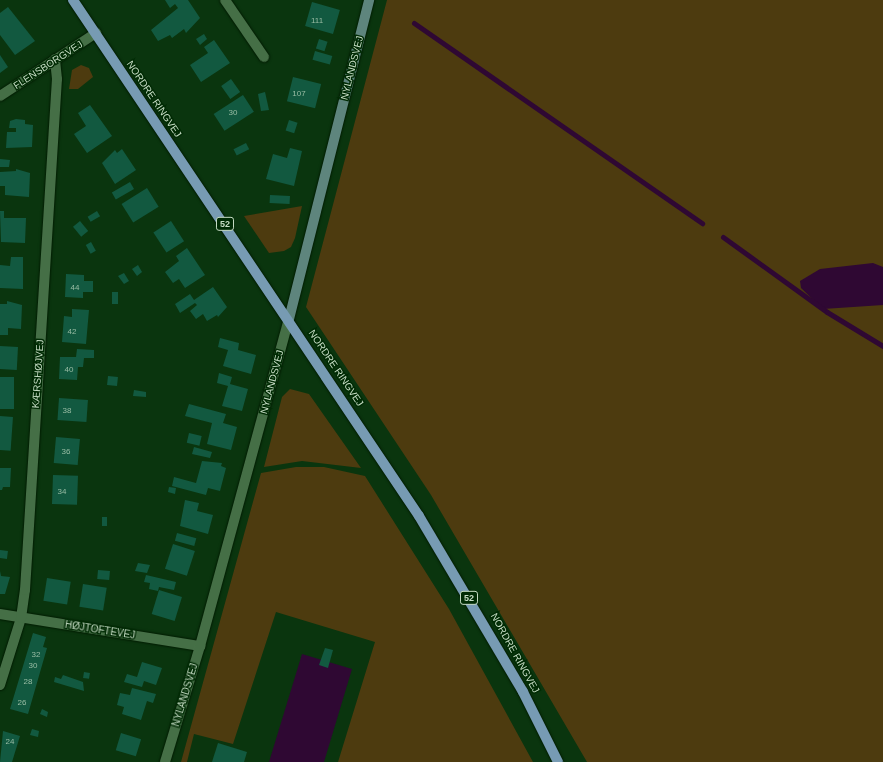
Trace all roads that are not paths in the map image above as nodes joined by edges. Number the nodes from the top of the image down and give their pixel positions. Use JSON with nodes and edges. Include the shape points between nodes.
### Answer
{"nodes":[{"id":1,"x":73,"y":0,"type":"edge"},
{"id":2,"x":224,"y":0,"type":"edge"},
{"id":3,"x":370,"y":0,"type":"edge"},
{"id":4,"x":96,"y":34,"type":"junction"},
{"id":5,"x":264,"y":57,"type":"dead end"},
{"id":6,"x":55,"y":59,"type":"junction"},
{"id":7,"x":0,"y":96,"type":"edge"},
{"id":8,"x":289,"y":319,"type":"junction"},
{"id":9,"x":0,"y":614,"type":"edge"},
{"id":10,"x":21,"y":618,"type":"junction"},
{"id":11,"x":200,"y":646,"type":"junction"},
{"id":12,"x":0,"y":685,"type":"edge"},
{"id":13,"x":165,"y":762,"type":"edge"},
{"id":14,"x":558,"y":762,"type":"edge"}],
"edges":[{"from":1,"to":4,"type":"main road","name":"NORDRE RINGVEJ","number":"52"},
{"from":2,"to":5,"type":"street"},
{"from":3,"to":8,"type":"street","name":"NYLANDSVEJ"},
{"from":4,"to":6,"type":"street","name":"FLENSBORGVEJ"},
{"from":4,"to":8,"type":"main road","name":"NORDRE RINGVEJ","number":"52"},
{"from":6,"to":7,"type":"street","name":"FLENSBORGVEJ"},
{"from":6,"to":10,"type":"street","name":"KÆRSHØJVEJ","via":[[57,79],[25,590]]},
{"from":8,"to":11,"type":"street","name":"NYLANDSVEJ"},
{"from":8,"to":14,"type":"main road","name":"NORDRE RINGVEJ","number":"52","via":[[455,572],[523,692]]},
{"from":9,"to":10,"type":"street","name":"HØJTOFTEVEJ"},
{"from":10,"to":11,"type":"street","name":"HØJTOFTEVEJ"},
{"from":10,"to":12,"type":"street","name":"KÆRSHØJVEJ"},
{"from":11,"to":13,"type":"street","name":"NYLANDSVEJ"}]}
